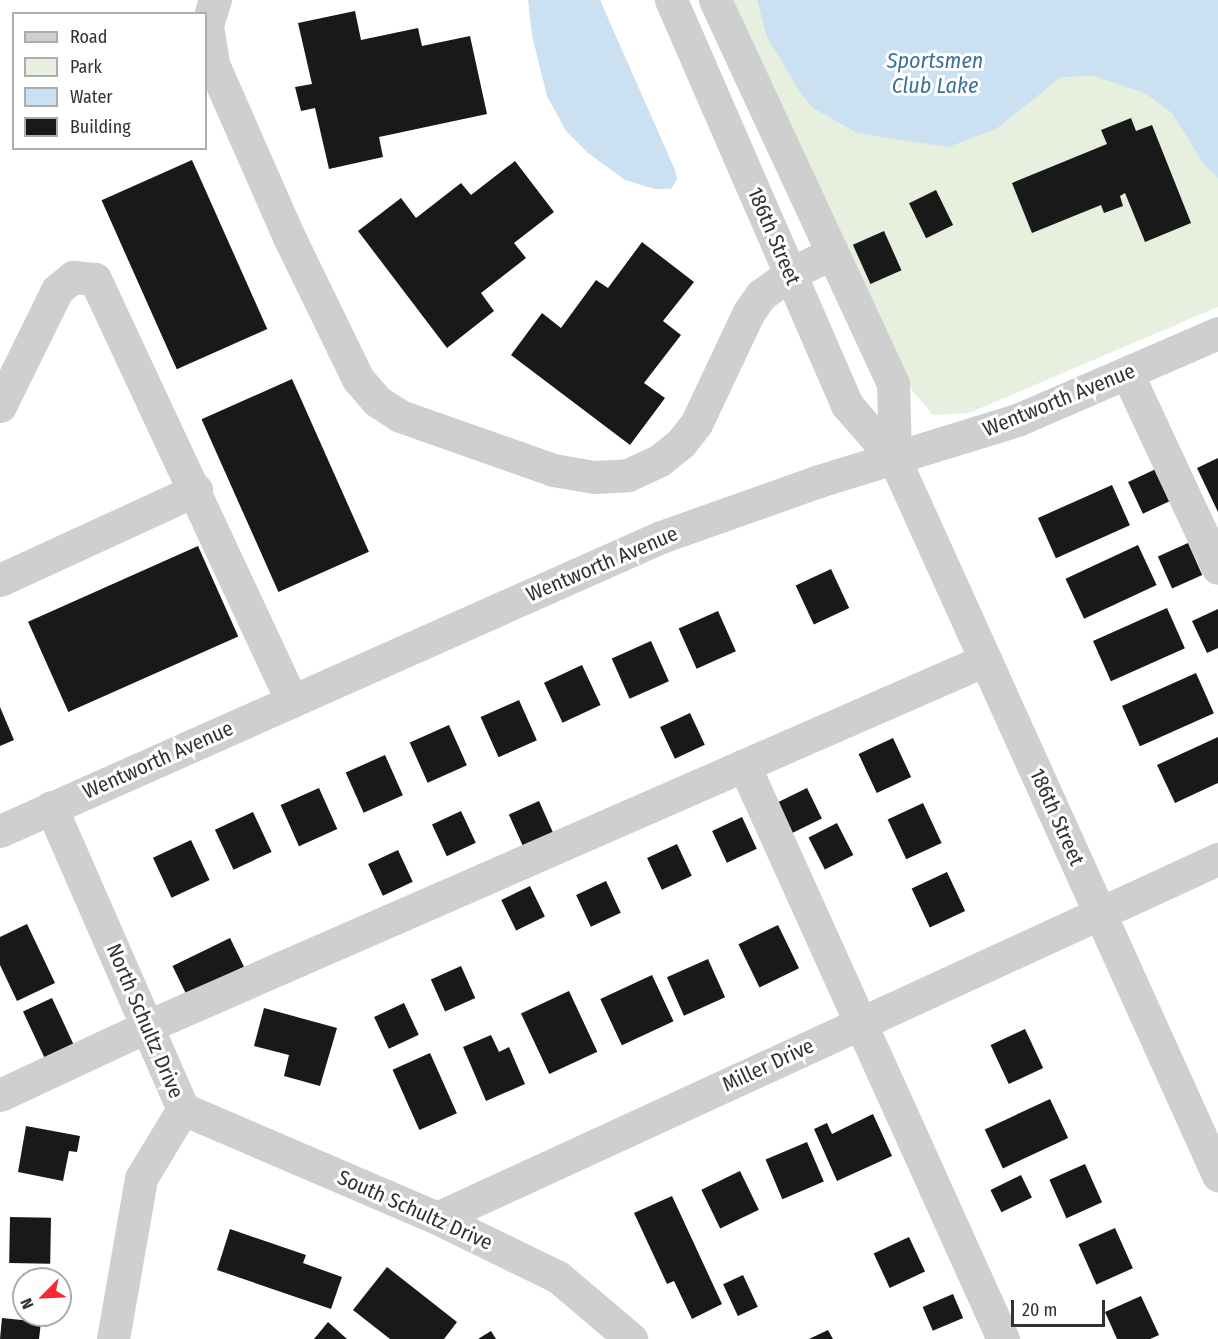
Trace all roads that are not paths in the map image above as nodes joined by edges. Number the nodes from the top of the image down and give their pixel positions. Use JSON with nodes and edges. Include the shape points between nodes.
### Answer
{"nodes":[{"id":1,"x":215,"y":0,"type":"edge"},
{"id":2,"x":671,"y":0,"type":"edge"},
{"id":3,"x":715,"y":0,"type":"edge"},
{"id":4,"x":832,"y":253,"type":"junction"},
{"id":5,"x":790,"y":274,"type":"junction"},
{"id":6,"x":1218,"y":333,"type":"edge"},
{"id":7,"x":1127,"y":373,"type":"junction"},
{"id":8,"x":0,"y":406,"type":"edge"},
{"id":9,"x":895,"y":460,"type":"junction"},
{"id":10,"x":196,"y":490,"type":"junction"},
{"id":11,"x":1218,"y":568,"type":"edge"},
{"id":12,"x":0,"y":579,"type":"edge"},
{"id":13,"x":986,"y":660,"type":"junction"},
{"id":14,"x":292,"y":701,"type":"junction"},
{"id":15,"x":744,"y":765,"type":"junction"},
{"id":16,"x":51,"y":807,"type":"junction"},
{"id":17,"x":0,"y":831,"type":"edge"},
{"id":18,"x":1218,"y":859,"type":"edge"},
{"id":19,"x":1100,"y":912,"type":"junction"},
{"id":20,"x":861,"y":1023,"type":"junction"},
{"id":21,"x":148,"y":1026,"type":"junction"},
{"id":22,"x":0,"y":1095,"type":"edge"},
{"id":23,"x":183,"y":1109,"type":"junction"},
{"id":24,"x":1218,"y":1175,"type":"edge"},
{"id":25,"x":437,"y":1218,"type":"junction"},
{"id":26,"x":113,"y":1339,"type":"edge"},
{"id":27,"x":631,"y":1339,"type":"edge"},
{"id":28,"x":1003,"y":1339,"type":"edge"}],
"edges":[{"from":1,"to":5,"type":"street","via":[[207,26],[213,64],[285,228],[358,380],[377,401],[400,416],[553,470],[594,477],[627,475],[660,460],[681,443],[696,424],[749,312],[761,295]]},
{"from":2,"to":5,"type":"street","name":"186th Street"},
{"from":3,"to":4,"type":"street","name":"186th Street"},
{"from":4,"to":5,"type":"street"},
{"from":4,"to":9,"type":"street","name":"186th Street","via":[[893,383]]},
{"from":5,"to":9,"type":"street","name":"186th Street","via":[[847,405]]},
{"from":6,"to":7,"type":"street","name":"Wentworth Avenue"},
{"from":7,"to":9,"type":"street","name":"Wentworth Avenue","via":[[1017,420]]},
{"from":7,"to":11,"type":"street"},
{"from":8,"to":10,"type":"street","via":[[57,290],[73,277],[95,279]]},
{"from":9,"to":13,"type":"street","name":"186th Street"},
{"from":9,"to":14,"type":"street","name":"Wentworth Avenue","via":[[819,481],[661,537]]},
{"from":10,"to":12,"type":"street"},
{"from":10,"to":14,"type":"street"},
{"from":13,"to":15,"type":"street"},
{"from":13,"to":19,"type":"street","name":"186th Street"},
{"from":14,"to":16,"type":"street","name":"Wentworth Avenue"},
{"from":15,"to":20,"type":"street"},
{"from":15,"to":21,"type":"street"},
{"from":16,"to":17,"type":"street","name":"Wentworth Avenue"},
{"from":16,"to":21,"type":"street","name":"North Schultz Drive"},
{"from":18,"to":19,"type":"street","name":"Miller Drive"},
{"from":19,"to":20,"type":"street","name":"Miller Drive"},
{"from":19,"to":24,"type":"street","name":"186th Street"},
{"from":20,"to":25,"type":"street","name":"Miller Drive"},
{"from":20,"to":28,"type":"street"},
{"from":21,"to":22,"type":"street"},
{"from":21,"to":23,"type":"street","name":"North Schultz Drive"},
{"from":23,"to":25,"type":"street","name":"South Schultz Drive"},
{"from":23,"to":26,"type":"street","name":"North Schultz Drive","via":[[141,1178]]},
{"from":25,"to":27,"type":"street","name":"South Schultz Drive","via":[[558,1277]]}]}
